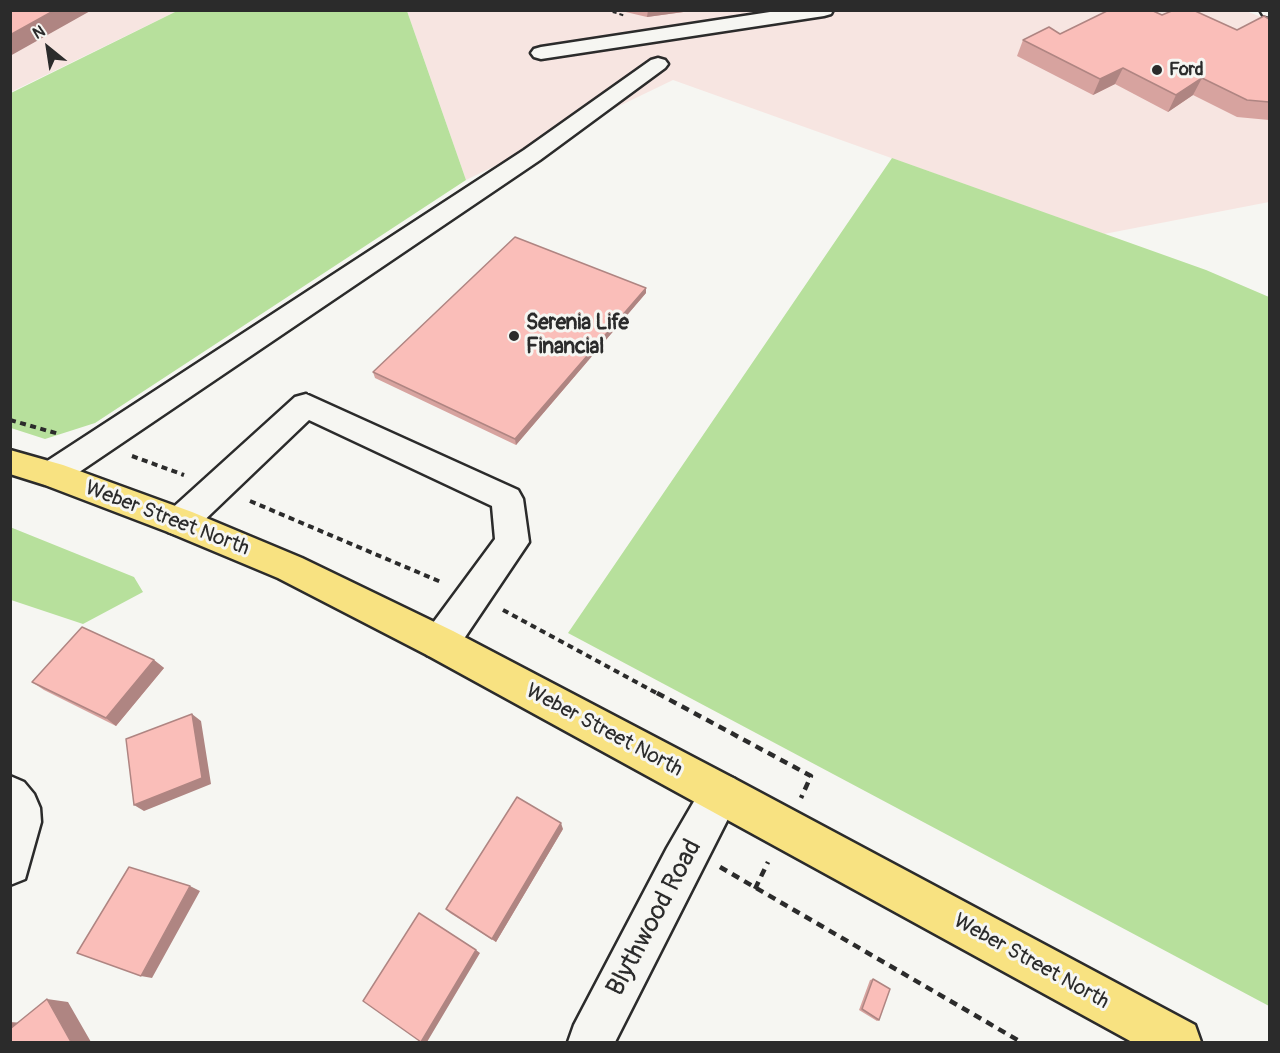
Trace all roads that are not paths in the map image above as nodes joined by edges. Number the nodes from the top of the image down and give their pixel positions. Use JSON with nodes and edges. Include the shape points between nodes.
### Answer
{"nodes":[{"id":1,"x":824,"y":10,"type":"edge"},
{"id":2,"x":541,"y":53,"type":"dead end"},
{"id":3,"x":658,"y":64,"type":"dead end"},
{"id":4,"x":10,"y":462,"type":"edge"},
{"id":5,"x":52,"y":474,"type":"junction"},
{"id":6,"x":180,"y":522,"type":"junction"},
{"id":7,"x":440,"y":643,"type":"junction"},
{"id":8,"x":721,"y":793,"type":"junction"},
{"id":9,"x":10,"y":796,"type":"edge"},
{"id":10,"x":10,"y":864,"type":"edge"},
{"id":11,"x":591,"y":1042,"type":"edge"},
{"id":12,"x":1178,"y":1042,"type":"edge"}],
"edges":[{"from":1,"to":2,"type":"street"},
{"from":3,"to":5,"type":"street","via":[[532,154]]},
{"from":4,"to":5,"type":"main road","name":"Weber Street North"},
{"from":5,"to":6,"type":"main road","name":"Weber Street North"},
{"from":6,"to":7,"type":"main road","name":"Weber Street North","via":[[290,568]]},
{"from":6,"to":7,"type":"street","via":[[306,405],[507,500],[512,542]]},
{"from":7,"to":8,"type":"main road","name":"Weber Street North"},
{"from":8,"to":11,"type":"street","name":"Blythwood Road"},
{"from":8,"to":12,"type":"main road","name":"Weber Street North"},
{"from":9,"to":10,"type":"street","via":[[20,808],[21,822]]}]}
